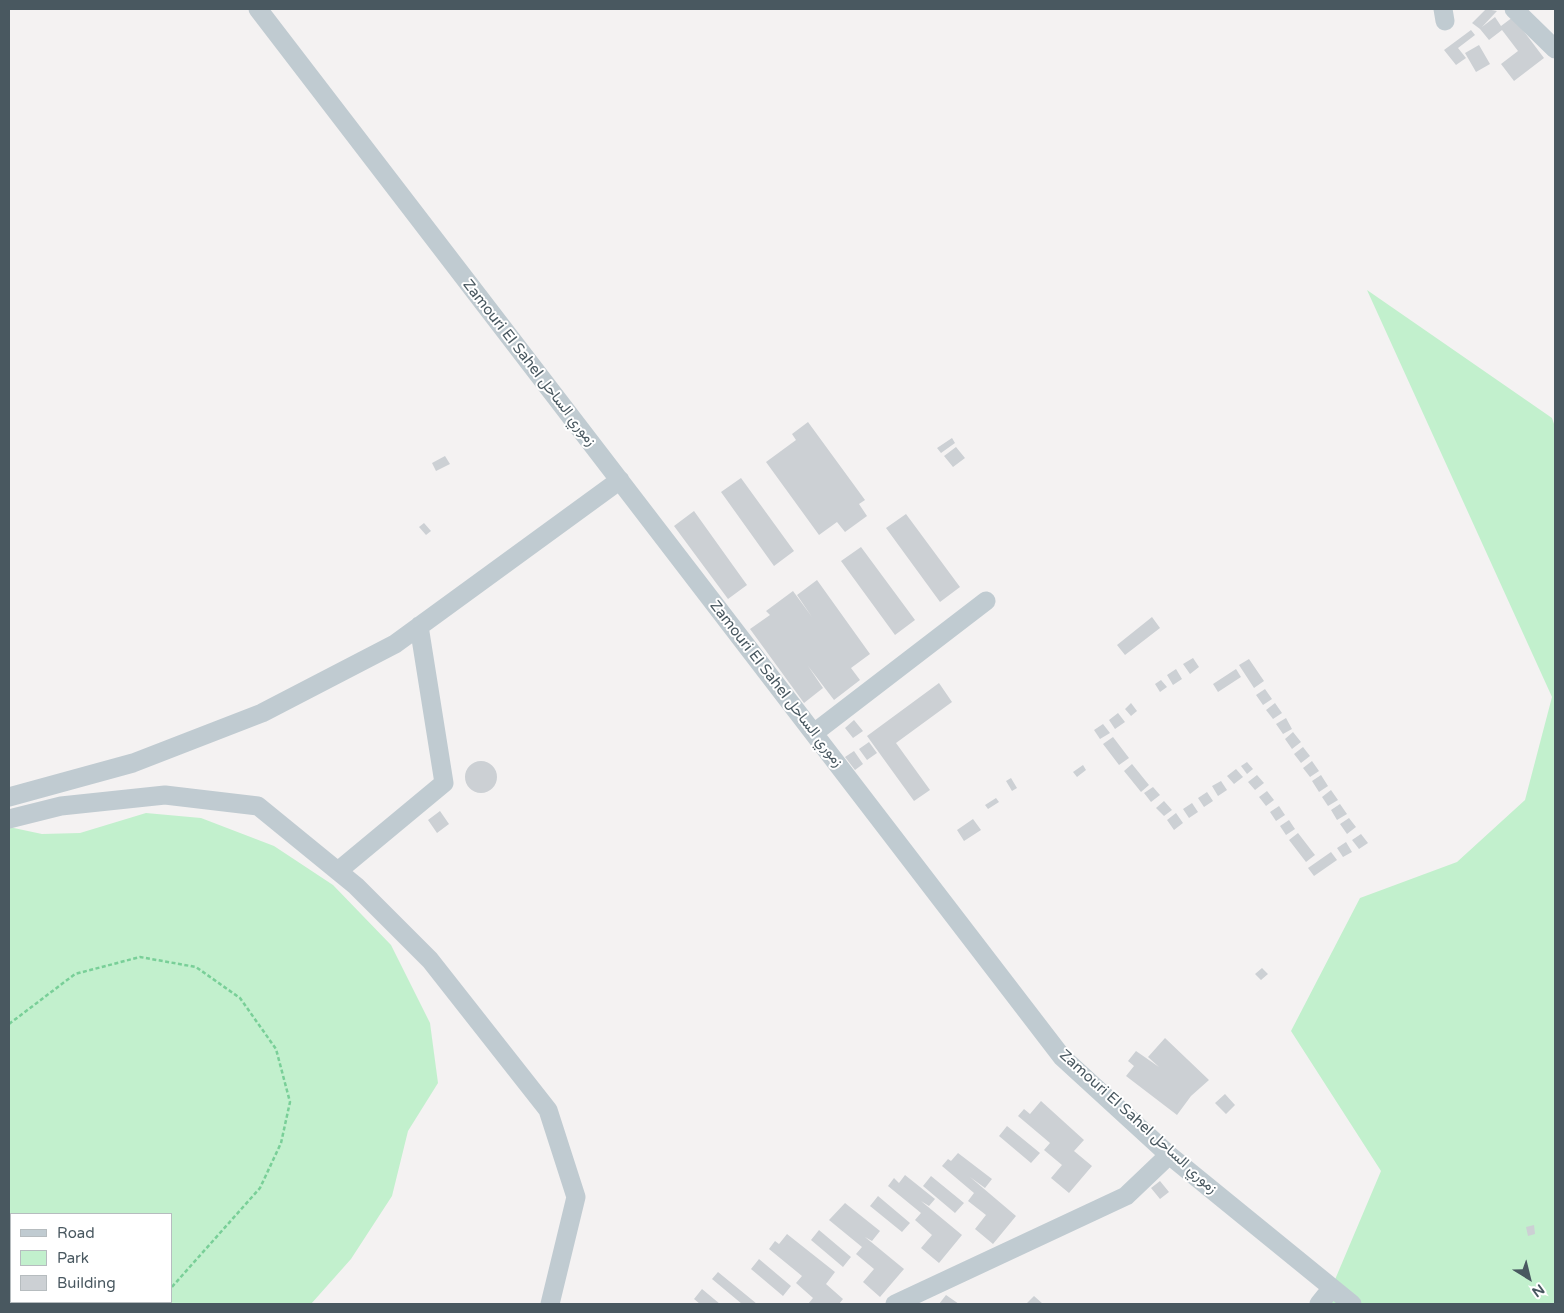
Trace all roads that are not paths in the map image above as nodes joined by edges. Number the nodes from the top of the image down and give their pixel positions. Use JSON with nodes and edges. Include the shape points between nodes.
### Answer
{"nodes":[{"id":1,"x":258,"y":9,"type":"edge"},
{"id":2,"x":1514,"y":9,"type":"edge"},
{"id":3,"x":1555,"y":49,"type":"edge"},
{"id":4,"x":620,"y":480,"type":"junction"},
{"id":5,"x":986,"y":601,"type":"dead end"},
{"id":6,"x":419,"y":626,"type":"junction"},
{"id":7,"x":814,"y":734,"type":"junction"},
{"id":8,"x":9,"y":797,"type":"edge"},
{"id":9,"x":9,"y":819,"type":"edge"},
{"id":10,"x":338,"y":872,"type":"junction"},
{"id":11,"x":537,"y":1096,"type":"junction"},
{"id":12,"x":560,"y":1104,"type":"dead end"},
{"id":13,"x":1169,"y":1155,"type":"junction"},
{"id":14,"x":1331,"y":1289,"type":"junction"},
{"id":15,"x":550,"y":1304,"type":"edge"},
{"id":16,"x":895,"y":1304,"type":"edge"},
{"id":17,"x":1319,"y":1304,"type":"edge"},
{"id":18,"x":1352,"y":1304,"type":"edge"}],
"edges":[{"from":1,"to":4,"type":"street","name":"Zamouri El Sahel زموري الساحل"},
{"from":2,"to":3,"type":"street"},
{"from":4,"to":6,"type":"street"},
{"from":4,"to":7,"type":"street","name":"Zamouri El Sahel زموري الساحل"},
{"from":5,"to":7,"type":"street"},
{"from":6,"to":8,"type":"street","via":[[395,644],[262,713],[133,763]]},
{"from":6,"to":10,"type":"street","via":[[444,783]]},
{"from":7,"to":13,"type":"street","name":"Zamouri El Sahel زموري الساحل","via":[[1062,1057]]},
{"from":9,"to":10,"type":"street","via":[[61,806],[165,795],[258,806]]},
{"from":10,"to":11,"type":"street","via":[[430,960]]},
{"from":11,"to":12,"type":"street"},
{"from":11,"to":15,"type":"street","via":[[548,1110],[576,1197]]},
{"from":13,"to":14,"type":"street","name":"Zamouri El Sahel زموري الساحل"},
{"from":13,"to":16,"type":"street","via":[[1126,1196]]},
{"from":14,"to":17,"type":"street"},
{"from":14,"to":18,"type":"street","name":"Zamouri El Sahel زموري الساحل"}]}
